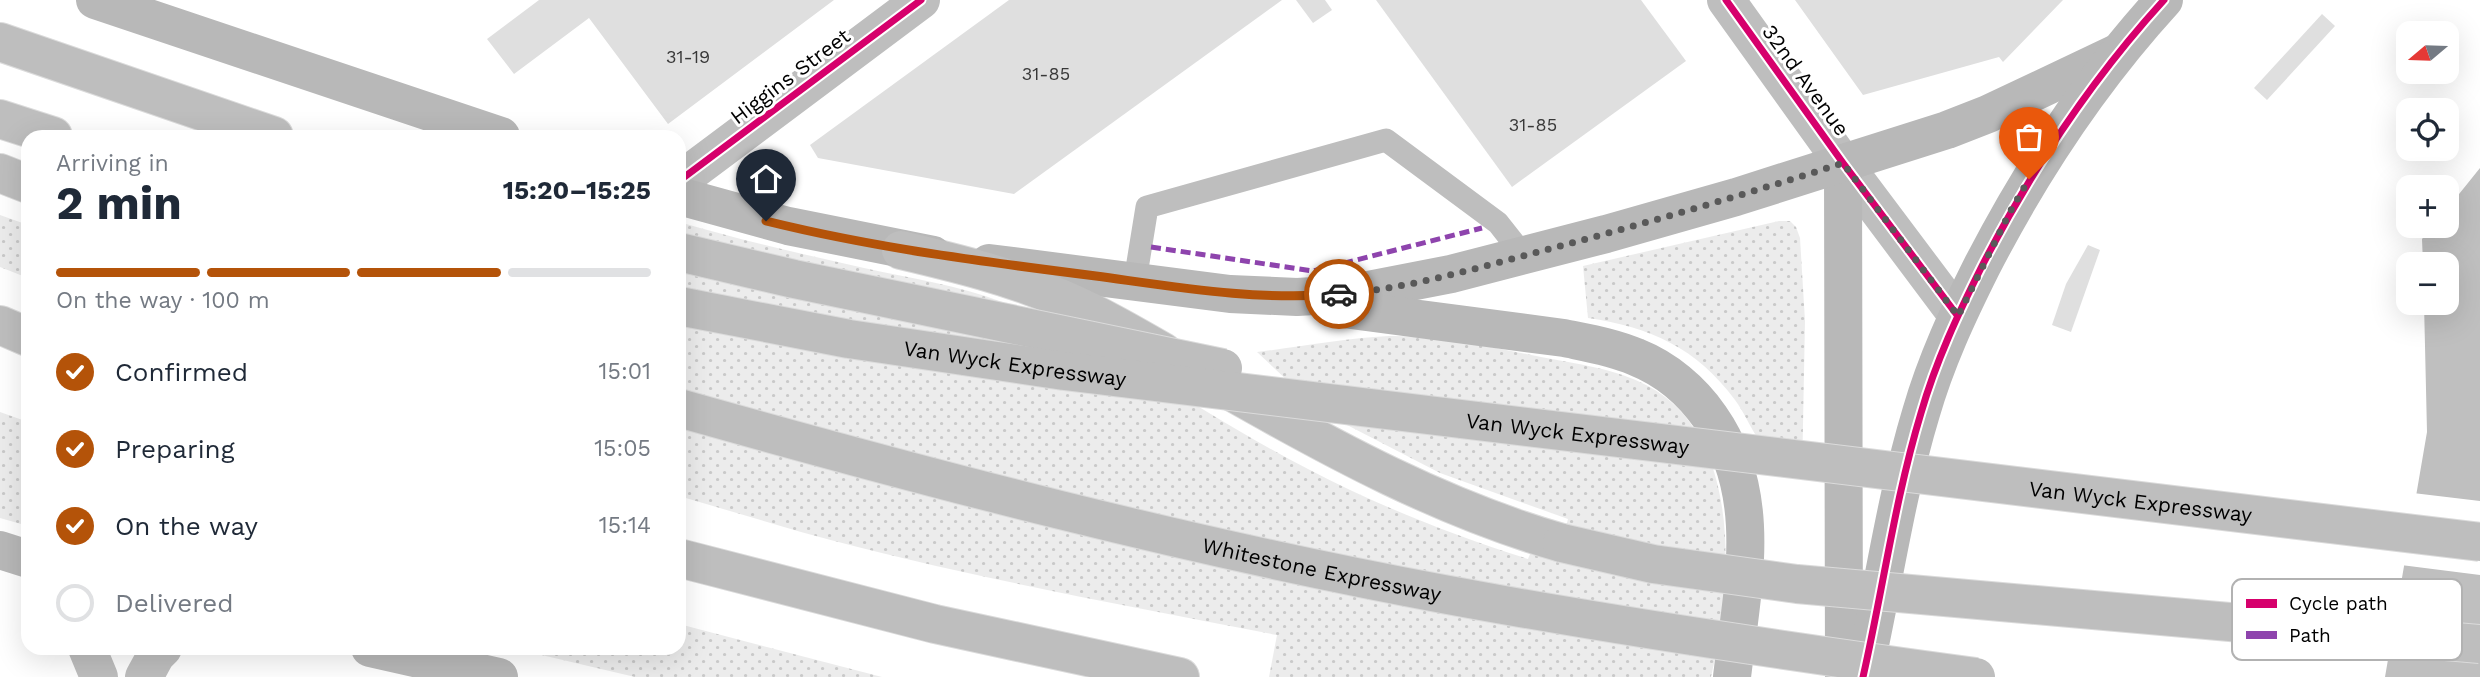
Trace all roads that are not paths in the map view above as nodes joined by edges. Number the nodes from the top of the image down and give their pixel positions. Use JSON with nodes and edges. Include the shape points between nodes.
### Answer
{"nodes":[{"id":1,"x":95,"y":0,"type":"edge"},
{"id":2,"x":921,"y":0,"type":"edge"},
{"id":3,"x":1726,"y":0,"type":"edge"},
{"id":4,"x":2164,"y":0,"type":"edge"},
{"id":5,"x":142,"y":6,"type":"edge"},
{"id":6,"x":0,"y":42,"type":"edge"},
{"id":7,"x":2119,"y":52,"type":"junction"},
{"id":8,"x":0,"y":119,"type":"edge"},
{"id":9,"x":34,"y":130,"type":"edge"},
{"id":10,"x":257,"y":130,"type":"edge"},
{"id":11,"x":484,"y":130,"type":"edge"},
{"id":12,"x":1843,"y":163,"type":"junction"},
{"id":13,"x":0,"y":173,"type":"edge"},
{"id":14,"x":686,"y":176,"type":"edge"},
{"id":15,"x":21,"y":181,"type":"edge"},
{"id":16,"x":686,"y":198,"type":"edge"},
{"id":17,"x":901,"y":250,"type":"junction"},
{"id":18,"x":686,"y":254,"type":"edge"},
{"id":19,"x":1524,"y":256,"type":"junction"},
{"id":20,"x":1135,"y":281,"type":"junction"},
{"id":21,"x":1230,"y":294,"type":"junction"},
{"id":22,"x":686,"y":307,"type":"edge"},
{"id":23,"x":1958,"y":316,"type":"junction"},
{"id":24,"x":0,"y":326,"type":"edge"},
{"id":25,"x":21,"y":334,"type":"edge"},
{"id":26,"x":0,"y":351,"type":"edge"},
{"id":27,"x":21,"y":358,"type":"edge"},
{"id":28,"x":686,"y":410,"type":"edge"},
{"id":29,"x":1492,"y":424,"type":"junction"},
{"id":30,"x":2480,"y":542,"type":"edge"},
{"id":31,"x":0,"y":550,"type":"edge"},
{"id":32,"x":21,"y":557,"type":"edge"},
{"id":33,"x":686,"y":560,"type":"edge"},
{"id":34,"x":2232,"y":622,"type":"edge"},
{"id":35,"x":2462,"y":642,"type":"edge"},
{"id":36,"x":2480,"y":644,"type":"edge"},
{"id":37,"x":90,"y":655,"type":"edge"},
{"id":38,"x":156,"y":655,"type":"edge"},
{"id":39,"x":401,"y":655,"type":"edge"},
{"id":40,"x":99,"y":677,"type":"edge"},
{"id":41,"x":144,"y":677,"type":"edge"},
{"id":42,"x":499,"y":677,"type":"edge"},
{"id":43,"x":1180,"y":677,"type":"edge"},
{"id":44,"x":1732,"y":677,"type":"edge"},
{"id":45,"x":1844,"y":677,"type":"edge"},
{"id":46,"x":1863,"y":677,"type":"edge"},
{"id":47,"x":1976,"y":677,"type":"edge"}],
"edges":[{"from":1,"to":5,"type":"main road"},
{"from":2,"to":14,"type":"main road","name":"Higgins Street"},
{"from":3,"to":12,"type":"main road","name":"32nd Avenue"},
{"from":4,"to":7,"type":"main road"},
{"from":5,"to":11,"type":"main road"},
{"from":6,"to":10,"type":"main road"},
{"from":7,"to":12,"type":"main road","via":[[1966,123]]},
{"from":7,"to":23,"type":"main road","via":[[2037,165]]},
{"from":8,"to":9,"type":"main road"},
{"from":12,"to":19,"type":"main road"},
{"from":12,"to":23,"type":"main road","name":"32nd Avenue"},
{"from":12,"to":45,"type":"main road"},
{"from":13,"to":15,"type":"main road"},
{"from":16,"to":17,"type":"main road"},
{"from":17,"to":20,"type":"main road"},
{"from":17,"to":34,"type":"main road","bridge":true,"via":[[974,268],[1061,298],[1381,471],[1472,513],[1562,543],[1665,566],[1797,584]]},
{"from":18,"to":29,"type":"main road","bridge":true},
{"from":19,"to":20,"type":"lane","via":[[1498,223],[1385,140],[1147,207]]},
{"from":19,"to":21,"type":"main road","via":[[1348,294]]},
{"from":20,"to":21,"type":"main road"},
{"from":21,"to":44,"type":"main road","via":[[1564,338],[1620,351],[1668,374],[1694,396],[1715,425],[1734,459],[1743,496],[1745,554]]},
{"from":22,"to":29,"type":"main road","name":"Van Wyck Expressway","bridge":true,"via":[[969,358]]},
{"from":23,"to":46,"type":"main road","via":[[1932,377],[1912,446]]},
{"from":24,"to":25,"type":"main road"},
{"from":26,"to":27,"type":"main road"},
{"from":28,"to":47,"type":"main road","name":"Whitestone Expressway","bridge":true,"via":[[895,468],[1298,565],[1584,619]]},
{"from":29,"to":30,"type":"main road","name":"Van Wyck Expressway","bridge":true},
{"from":31,"to":32,"type":"main road"},
{"from":33,"to":43,"type":"main road","via":[[935,624]]},
{"from":35,"to":36,"type":"main road","bridge":true},
{"from":37,"to":40,"type":"main road"},
{"from":38,"to":41,"type":"main road"},
{"from":39,"to":42,"type":"main road"}]}
